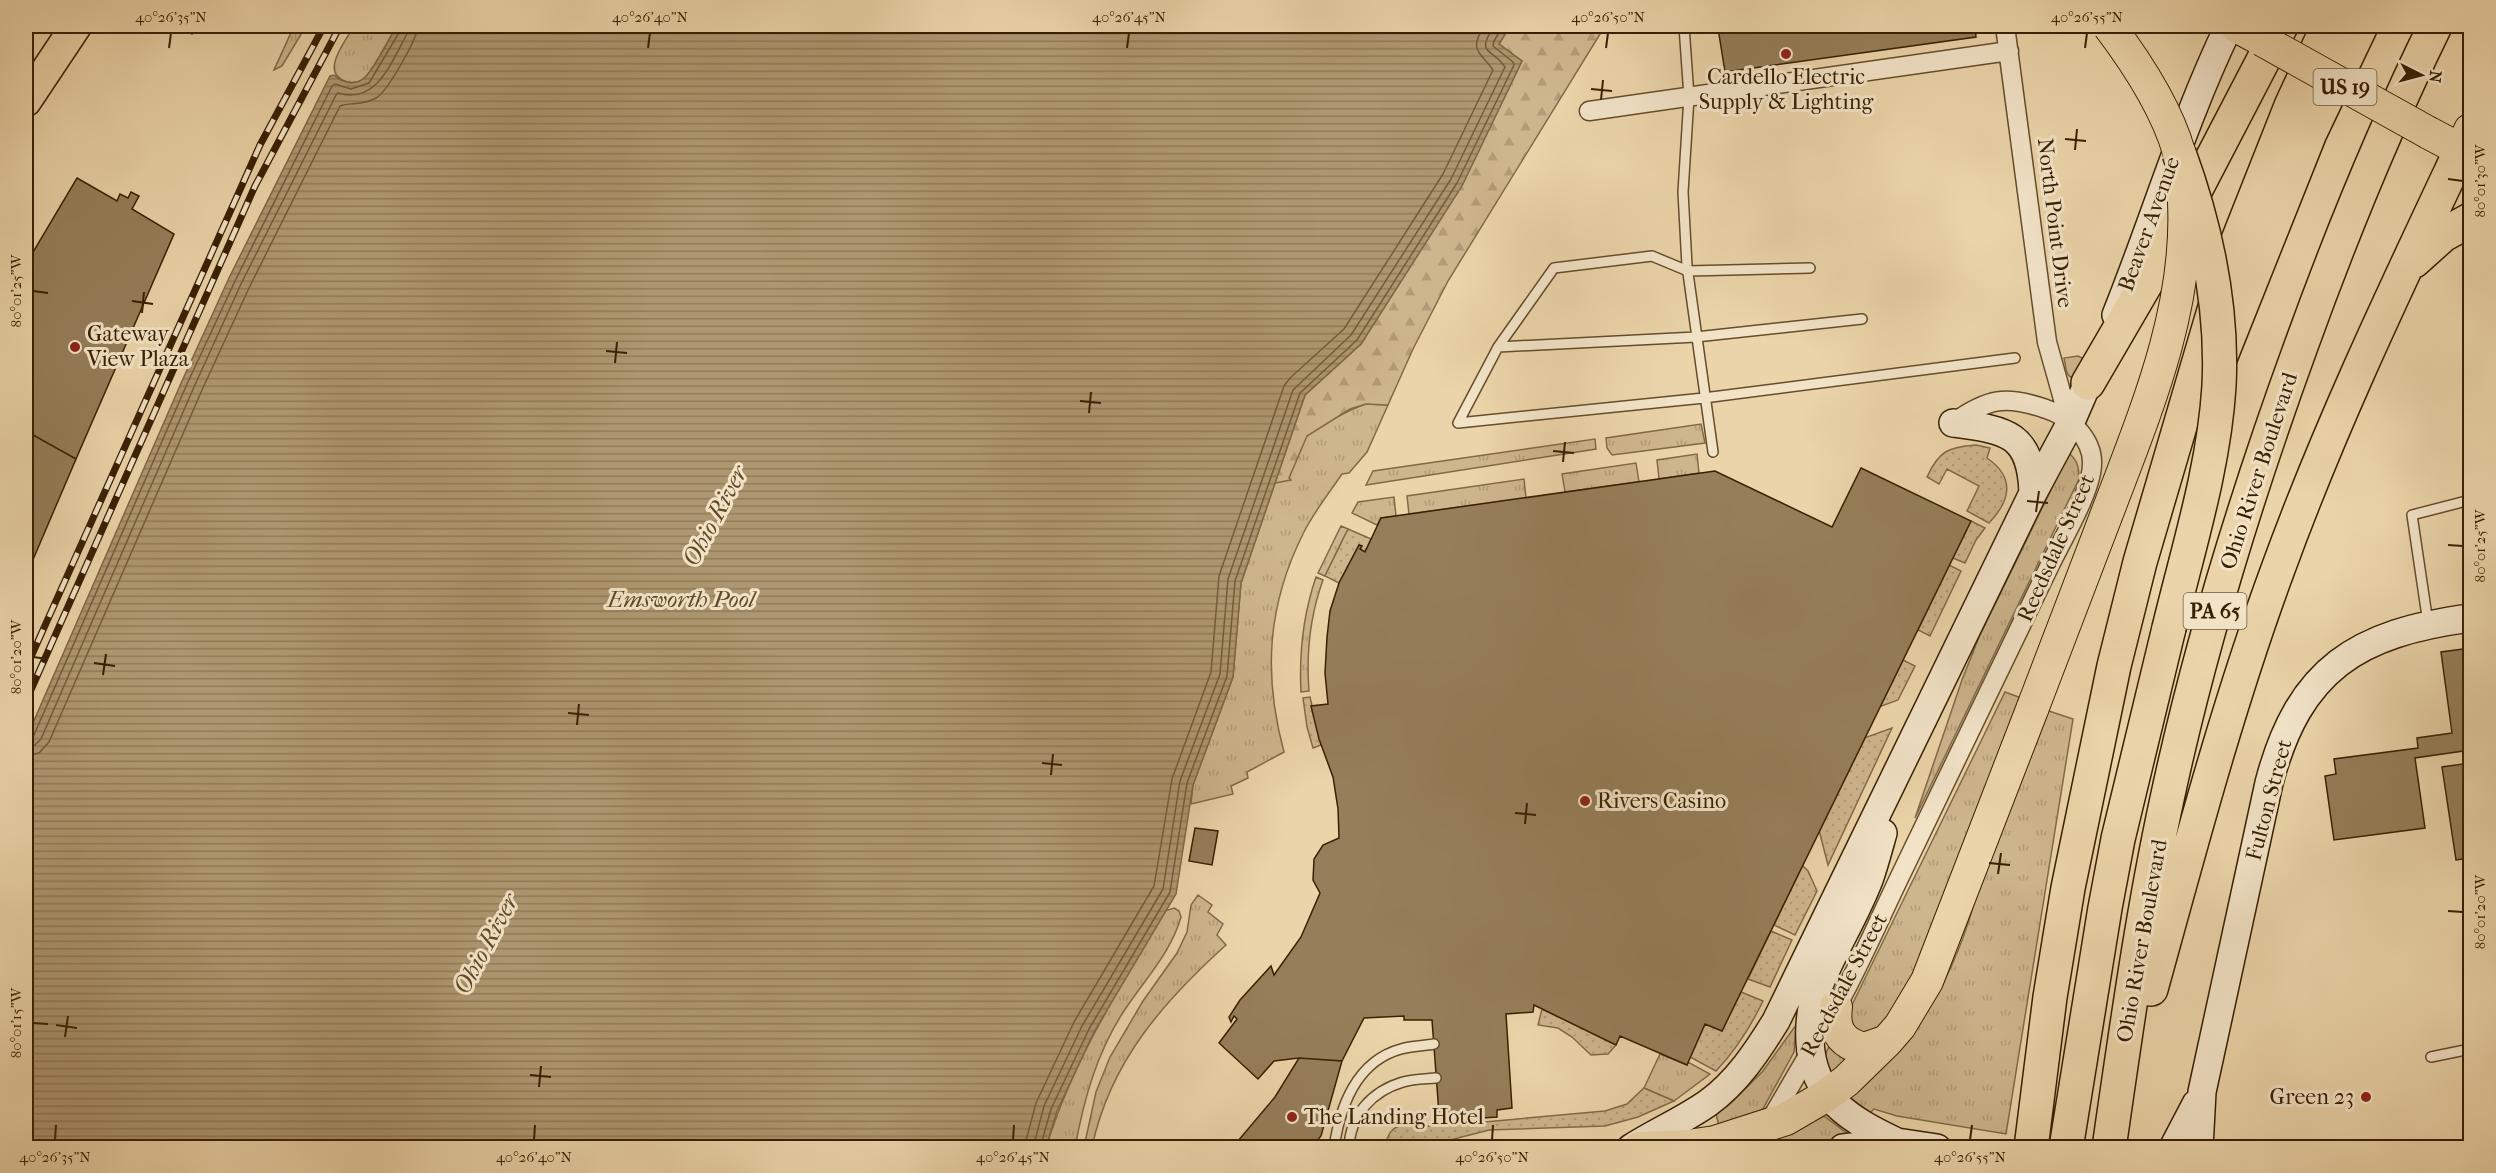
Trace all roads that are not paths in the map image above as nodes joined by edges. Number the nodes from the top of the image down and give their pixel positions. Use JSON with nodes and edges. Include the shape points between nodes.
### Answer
{"nodes":[{"id":1,"x":76,"y":26,"type":"edge"},
{"id":2,"x":1684,"y":26,"type":"edge"},
{"id":3,"x":2005,"y":26,"type":"edge"},
{"id":4,"x":2109,"y":26,"type":"edge"},
{"id":5,"x":2229,"y":26,"type":"edge"},
{"id":6,"x":2236,"y":26,"type":"edge"},
{"id":7,"x":2281,"y":26,"type":"edge"},
{"id":8,"x":2328,"y":26,"type":"edge"},
{"id":9,"x":2361,"y":26,"type":"edge"},
{"id":10,"x":2435,"y":26,"type":"edge"},
{"id":11,"x":2009,"y":51,"type":"junction"},
{"id":12,"x":1689,"y":97,"type":"junction"},
{"id":13,"x":26,"y":101,"type":"edge"},
{"id":14,"x":1589,"y":111,"type":"dead end"},
{"id":15,"x":2467,"y":145,"type":"edge"},
{"id":16,"x":2179,"y":153,"type":"junction"},
{"id":17,"x":2470,"y":220,"type":"edge"},
{"id":18,"x":1810,"y":268,"type":"dead end"},
{"id":19,"x":1688,"y":271,"type":"junction"},
{"id":20,"x":2405,"y":271,"type":"junction"},
{"id":21,"x":1862,"y":319,"type":"dead end"},
{"id":22,"x":1696,"y":337,"type":"junction"},
{"id":23,"x":1498,"y":346,"type":"junction"},
{"id":24,"x":2015,"y":358,"type":"dead end"},
{"id":25,"x":2088,"y":383,"type":"junction"},
{"id":26,"x":1704,"y":398,"type":"junction"},
{"id":27,"x":1953,"y":423,"type":"joint"},
{"id":28,"x":2070,"y":424,"type":"junction"},
{"id":29,"x":1713,"y":452,"type":"dead end"},
{"id":30,"x":2032,"y":493,"type":"junction"},
{"id":31,"x":2470,"y":500,"type":"edge"},
{"id":32,"x":2140,"y":562,"type":"junction"},
{"id":33,"x":2470,"y":618,"type":"edge"},
{"id":34,"x":2428,"y":623,"type":"junction"},
{"id":35,"x":1902,"y":765,"type":"junction"},
{"id":36,"x":1836,"y":1007,"type":"junction"},
{"id":37,"x":1887,"y":1041,"type":"junction"},
{"id":38,"x":1434,"y":1044,"type":"dead end"},
{"id":39,"x":2470,"y":1049,"type":"edge"},
{"id":40,"x":1810,"y":1052,"type":"junction"},
{"id":41,"x":2431,"y":1057,"type":"dead end"},
{"id":42,"x":1436,"y":1078,"type":"dead end"},
{"id":43,"x":2202,"y":1092,"type":"junction"},
{"id":44,"x":1827,"y":1095,"type":"junction"},
{"id":45,"x":2032,"y":1134,"type":"edge"},
{"id":46,"x":2067,"y":1137,"type":"edge"},
{"id":47,"x":1759,"y":1138,"type":"edge"},
{"id":48,"x":2110,"y":1140,"type":"edge"},
{"id":49,"x":1897,"y":1142,"type":"junction"},
{"id":50,"x":1334,"y":1148,"type":"edge"},
{"id":51,"x":1349,"y":1148,"type":"edge"},
{"id":52,"x":1631,"y":1148,"type":"edge"},
{"id":53,"x":1639,"y":1148,"type":"edge"},
{"id":54,"x":1843,"y":1148,"type":"edge"},
{"id":55,"x":1937,"y":1148,"type":"edge"},
{"id":56,"x":2173,"y":1148,"type":"edge"},
{"id":57,"x":2199,"y":1148,"type":"edge"}],
"edges":[{"from":1,"to":13,"type":"main road"},
{"from":2,"to":12,"type":"lane"},
{"from":3,"to":11,"type":"street","name":"North Point Drive"},
{"from":4,"to":16,"type":"highway","bridge":true,"via":[[2147,84]]},
{"from":5,"to":25,"type":"main road","name":"Beaver Avenue","via":[[2178,143]]},
{"from":6,"to":15,"type":"highway","number":"US 19","bridge":true,"via":[[2429,133]]},
{"from":7,"to":25,"type":"highway","via":[[2155,267]]},
{"from":8,"to":32,"type":"highway","via":[[2287,116],[2225,273]]},
{"from":9,"to":32,"type":"highway","via":[[2310,133]]},
{"from":10,"to":48,"type":"highway","name":"Ohio River Boulevard","number":"PA 65","via":[[2360,192],[2318,297],[2249,494],[2192,695],[2165,810],[2130,998]]},
{"from":11,"to":12,"type":"street"},
{"from":11,"to":28,"type":"street","name":"North Point Drive","via":[[2047,342]]},
{"from":12,"to":14,"type":"street"},
{"from":12,"to":19,"type":"lane","via":[[1683,192]]},
{"from":15,"to":20,"type":"highway"},
{"from":16,"to":37,"type":"highway","bridge":true,"via":[[2184,189],[2184,246],[2169,338],[2126,464],[1927,981]]},
{"from":16,"to":46,"type":"highway","bridge":true,"via":[[2203,229],[2217,309],[2219,388],[2208,464],[2107,896]]},
{"from":17,"to":20,"type":"highway","via":[[2443,235]]},
{"from":18,"to":19,"type":"lane"},
{"from":19,"to":22,"type":"lane"},
{"from":19,"to":23,"type":"lane","via":[[1652,256],[1554,268]]},
{"from":20,"to":48,"type":"highway","via":[[2297,520],[2260,617],[2202,803]]},
{"from":21,"to":22,"type":"lane"},
{"from":22,"to":23,"type":"lane"},
{"from":22,"to":26,"type":"lane"},
{"from":23,"to":26,"type":"lane","via":[[1458,423]]},
{"from":24,"to":26,"type":"lane"},
{"from":25,"to":28,"type":"main road","name":"Beaver Avenue"},
{"from":26,"to":29,"type":"lane"},
{"from":27,"to":28,"type":"street","via":[[1973,409],[2008,399],[2050,410]]},
{"from":27,"to":30,"type":"main road","via":[[1996,428],[2009,435],[2029,462]]},
{"from":28,"to":30,"type":"main road","name":"Reedsdale Street"},
{"from":28,"to":36,"type":"street","name":"Reedsdale Street","via":[[2080,430],[2091,453],[2089,481]]},
{"from":30,"to":35,"type":"main road","name":"Reedsdale Street"},
{"from":31,"to":34,"type":"lane","via":[[2412,515]]},
{"from":32,"to":45,"type":"highway","via":[[2068,888]]},
{"from":33,"to":34,"type":"main road","name":"Fulton Street"},
{"from":34,"to":43,"type":"main road","name":"Fulton Street","via":[[2382,637],[2342,660],[2308,694],[2287,730],[2269,783]]},
{"from":35,"to":40,"type":"main road","via":[[1870,877],[1818,990],[1810,1024]]},
{"from":35,"to":52,"type":"main road","name":"Reedsdale Street","via":[[1776,1022],[1746,1067],[1724,1090],[1690,1114]]},
{"from":36,"to":37,"type":"highway","via":[[1835,1025],[1845,1042],[1864,1049]]},
{"from":36,"to":40,"type":"street","name":"Reedsdale Street"},
{"from":37,"to":44,"type":"highway"},
{"from":38,"to":50,"type":"lane","via":[[1402,1048],[1371,1064],[1338,1119]]},
{"from":39,"to":41,"type":"lane"},
{"from":40,"to":44,"type":"main road"},
{"from":40,"to":47,"type":"street","name":"Reedsdale Street"},
{"from":42,"to":51,"type":"lane","via":[[1403,1082],[1376,1094],[1361,1109],[1353,1125]]},
{"from":43,"to":56,"type":"main road"},
{"from":43,"to":57,"type":"main road"},
{"from":44,"to":47,"type":"highway"},
{"from":44,"to":49,"type":"main road","via":[[1854,1119]]},
{"from":47,"to":53,"type":"highway"},
{"from":49,"to":54,"type":"main road"},
{"from":49,"to":55,"type":"main road"}]}
